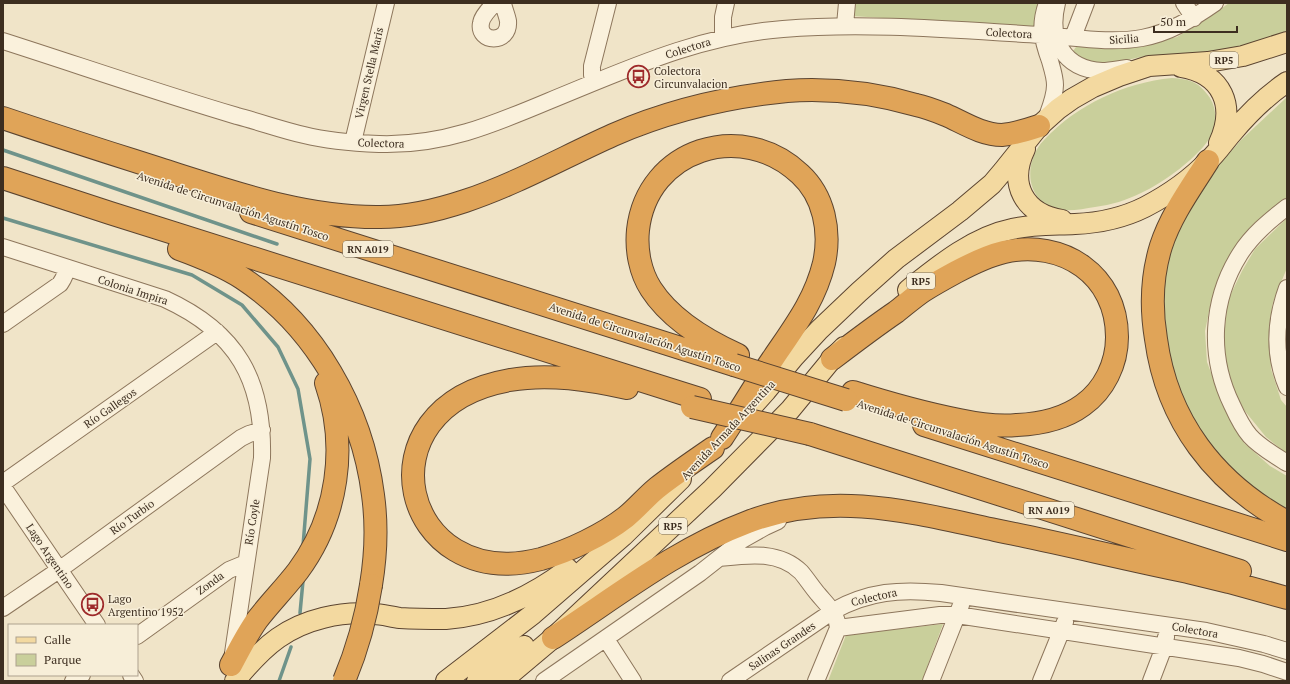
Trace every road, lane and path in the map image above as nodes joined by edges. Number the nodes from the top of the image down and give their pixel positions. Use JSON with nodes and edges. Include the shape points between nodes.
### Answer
{"nodes":[{"id":1,"x":386,"y":3,"type":"edge"},
{"id":2,"x":495,"y":3,"type":"edge"},
{"id":3,"x":503,"y":3,"type":"edge"},
{"id":4,"x":608,"y":3,"type":"edge"},
{"id":5,"x":726,"y":3,"type":"edge"},
{"id":6,"x":847,"y":3,"type":"edge"},
{"id":7,"x":1047,"y":3,"type":"edge"},
{"id":8,"x":1057,"y":3,"type":"edge"},
{"id":9,"x":1086,"y":3,"type":"edge"},
{"id":10,"x":1184,"y":3,"type":"edge"},
{"id":11,"x":1215,"y":3,"type":"edge"},
{"id":12,"x":1194,"y":18,"type":"junction"},
{"id":13,"x":845,"y":25,"type":"junction"},
{"id":14,"x":1049,"y":35,"type":"junction"},
{"id":15,"x":1073,"y":37,"type":"junction"},
{"id":16,"x":723,"y":38,"type":"junction"},
{"id":17,"x":3,"y":41,"type":"edge"},
{"id":18,"x":1287,"y":42,"type":"edge"},
{"id":19,"x":1154,"y":66,"type":"junction"},
{"id":20,"x":595,"y":82,"type":"junction"},
{"id":21,"x":1287,"y":82,"type":"edge"},
{"id":22,"x":3,"y":118,"type":"edge"},
{"id":23,"x":1040,"y":126,"type":"junction"},
{"id":24,"x":3,"y":131,"type":"edge"},
{"id":25,"x":353,"y":142,"type":"junction"},
{"id":26,"x":1210,"y":159,"type":"junction"},
{"id":27,"x":3,"y":178,"type":"edge"},
{"id":28,"x":3,"y":191,"type":"edge"},
{"id":29,"x":1287,"y":207,"type":"edge"},
{"id":30,"x":1089,"y":223,"type":"junction"},
{"id":31,"x":3,"y":247,"type":"edge"},
{"id":32,"x":68,"y":268,"type":"junction"},
{"id":33,"x":1287,"y":288,"type":"edge"},
{"id":34,"x":3,"y":324,"type":"edge"},
{"id":35,"x":301,"y":331,"type":"junction"},
{"id":36,"x":217,"y":332,"type":"junction"},
{"id":37,"x":832,"y":359,"type":"junction"},
{"id":38,"x":738,"y":361,"type":"junction"},
{"id":39,"x":244,"y":365,"type":"joint"},
{"id":40,"x":1287,"y":387,"type":"edge"},
{"id":41,"x":849,"y":396,"type":"junction"},
{"id":42,"x":696,"y":403,"type":"junction"},
{"id":43,"x":790,"y":410,"type":"junction"},
{"id":44,"x":262,"y":430,"type":"junction"},
{"id":45,"x":717,"y":443,"type":"junction"},
{"id":46,"x":1287,"y":463,"type":"edge"},
{"id":47,"x":3,"y":483,"type":"edge"},
{"id":48,"x":3,"y":487,"type":"edge"},
{"id":49,"x":827,"y":505,"type":"junction"},
{"id":50,"x":647,"y":513,"type":"junction"},
{"id":51,"x":1287,"y":522,"type":"edge"},
{"id":52,"x":1287,"y":540,"type":"edge"},
{"id":53,"x":717,"y":558,"type":"junction"},
{"id":54,"x":246,"y":563,"type":"junction"},
{"id":55,"x":59,"y":570,"type":"junction"},
{"id":56,"x":1287,"y":586,"type":"edge"},
{"id":57,"x":964,"y":596,"type":"junction"},
{"id":58,"x":1287,"y":598,"type":"edge"},
{"id":59,"x":3,"y":608,"type":"edge"},
{"id":60,"x":833,"y":611,"type":"junction"},
{"id":61,"x":1069,"y":611,"type":"junction"},
{"id":62,"x":957,"y":615,"type":"junction"},
{"id":63,"x":96,"y":624,"type":"edge"},
{"id":64,"x":1169,"y":625,"type":"junction"},
{"id":65,"x":838,"y":628,"type":"junction"},
{"id":66,"x":1062,"y":631,"type":"junction"},
{"id":67,"x":138,"y":635,"type":"edge"},
{"id":68,"x":553,"y":638,"type":"junction"},
{"id":69,"x":606,"y":639,"type":"junction"},
{"id":70,"x":1164,"y":647,"type":"junction"},
{"id":71,"x":1287,"y":651,"type":"edge"},
{"id":72,"x":1287,"y":672,"type":"edge"},
{"id":73,"x":231,"y":676,"type":"edge"},
{"id":74,"x":344,"y":681,"type":"edge"},
{"id":75,"x":446,"y":681,"type":"edge"},
{"id":76,"x":477,"y":681,"type":"edge"},
{"id":77,"x":502,"y":681,"type":"edge"},
{"id":78,"x":544,"y":681,"type":"edge"},
{"id":79,"x":633,"y":681,"type":"edge"},
{"id":80,"x":730,"y":681,"type":"edge"},
{"id":81,"x":816,"y":681,"type":"edge"},
{"id":82,"x":931,"y":681,"type":"edge"},
{"id":83,"x":1041,"y":681,"type":"edge"},
{"id":84,"x":1151,"y":681,"type":"edge"}],
"edges":[{"from":1,"to":25,"type":"street","name":"Virgen Stella Maris"},
{"from":2,"to":3,"type":"street","via":[[481,21],[480,27],[486,36],[496,39],[506,32],[508,22]]},
{"from":4,"to":20,"type":"street","via":[[592,66]]},
{"from":5,"to":16,"type":"street"},
{"from":6,"to":13,"type":"street"},
{"from":7,"to":14,"type":"street","via":[[1043,20]]},
{"from":8,"to":14,"type":"street"},
{"from":9,"to":15,"type":"street"},
{"from":10,"to":12,"type":"street"},
{"from":11,"to":12,"type":"street","name":"Sicilia"},
{"from":12,"to":15,"type":"street","name":"Sicilia","via":[[1172,29],[1144,38],[1105,40]]},
{"from":13,"to":14,"type":"street","name":"Colectora"},
{"from":13,"to":16,"type":"street","name":"Colectora","via":[[781,29]]},
{"from":14,"to":15,"type":"street","name":"Colectora"},
{"from":14,"to":19,"type":"street","via":[[1074,63],[1089,69],[1103,71]]},
{"from":14,"to":23,"type":"street","via":[[1055,84],[1053,99]]},
{"from":16,"to":20,"type":"street","name":"Colectora","via":[[672,52]]},
{"from":17,"to":25,"type":"street","name":"Colectora","via":[[271,126],[306,136]]},
{"from":18,"to":19,"type":"main road","name":"Avenida Armada Argentina","number":"RP5","via":[[1262,51],[1220,60]]},
{"from":19,"to":23,"type":"main road","name":"Avenida Armada Argentina","via":[[1093,87],[1072,99]]},
{"from":19,"to":26,"type":"main road","name":"Avenida Armada Argentina","via":[[1176,66],[1199,71],[1223,94],[1227,116],[1224,130]]},
{"from":20,"to":25,"type":"street","name":"Colectora","via":[[465,134],[411,144]]},
{"from":21,"to":26,"type":"main road","name":"Avenida Armada Argentina","via":[[1258,105]]},
{"from":22,"to":23,"type":"highway","via":[[272,203],[337,215],[380,217],[436,210],[465,201],[510,184],[644,122],[752,95],[817,90],[871,94],[920,106],[994,134],[1005,135]]},
{"from":23,"to":30,"type":"main road","name":"Avenida Armada Argentina","via":[[1021,159],[1018,170],[1019,182],[1026,201],[1034,210],[1046,216]]},
{"from":23,"to":45,"type":"main road","name":"Avenida Armada Argentina","number":"RP5","via":[[992,184],[896,259],[819,330]]},
{"from":24,"to":38,"type":"highway","name":"Avenida de Circunvalación Agustín Tosco","number":"RN A019","via":[[246,210]]},
{"from":26,"to":30,"type":"main road","name":"Avenida Armada Argentina","via":[[1190,178],[1145,207],[1118,217]]},
{"from":26,"to":51,"type":"highway","via":[[1177,210],[1161,247],[1155,278],[1153,313],[1156,343],[1172,401],[1198,448],[1240,491]]},
{"from":27,"to":42,"type":"highway","number":"RN A019"},
{"from":28,"to":35,"type":"highway","via":[[201,257],[241,277],[258,289]]},
{"from":29,"to":46,"type":"street","via":[[1257,233],[1240,254],[1228,275],[1220,298],[1215,329],[1220,375],[1241,423],[1259,444]]},
{"from":30,"to":37,"type":"main road","name":"Avenida Armada Argentina","number":"RP5","via":[[1042,224],[998,232],[983,238],[916,284]]},
{"from":31,"to":32,"type":"street","name":"Colonia Impira"},
{"from":32,"to":34,"type":"street","via":[[60,284]]},
{"from":32,"to":36,"type":"street","name":"Colonia Impira","via":[[165,299],[199,317]]},
{"from":33,"to":40,"type":"street","via":[[1277,326],[1282,375]]},
{"from":35,"to":73,"type":"highway","via":[[323,374],[333,406],[338,453],[332,498],[323,528],[308,556],[257,620],[242,644]]},
{"from":35,"to":74,"type":"highway","bridge":true,"via":[[322,358],[348,406],[365,451],[374,496],[375,553],[372,585],[363,627]]},
{"from":36,"to":39,"type":"street","name":"Colonia Impira","via":[[234,349]]},
{"from":36,"to":47,"type":"street","name":"Río Gallegos"},
{"from":37,"to":41,"type":"highway","via":[[923,291],[987,257],[1021,249],[1054,252],[1082,266],[1102,286],[1115,312],[1117,344],[1115,359],[1108,375],[1083,405],[1066,415],[1044,422],[1017,426],[968,422]]},
{"from":37,"to":43,"type":"main road","name":"Avenida Armada Argentina","number":"RP5"},
{"from":38,"to":41,"type":"highway","name":"Avenida de Circunvalación Agustín Tosco","number":"RN A019","bridge":true,"via":[[789,382]]},
{"from":38,"to":45,"type":"highway","via":[[679,320],[661,303],[650,288],[638,253],[637,238],[641,212],[646,199],[662,175],[684,158],[717,146],[754,148],[770,153],[794,168],[814,191],[821,205],[826,232],[824,261],[808,304],[791,334]]},
{"from":39,"to":44,"type":"street","name":"Río Coyle","via":[[257,400]]},
{"from":41,"to":52,"type":"highway","name":"Avenida de Circunvalación Agustín Tosco","number":"RN A019"},
{"from":42,"to":45,"type":"highway","via":[[591,381],[550,377],[511,380],[481,388],[446,407],[430,424],[419,442],[413,483],[415,497],[428,524],[441,539],[465,554],[494,562],[510,563],[540,559],[573,547],[606,530]]},
{"from":42,"to":56,"type":"highway","number":"RN A019","bridge":true,"via":[[810,434]]},
{"from":43,"to":68,"type":"main road","name":"Avenida Armada Argentina","number":"RP5","via":[[712,489]]},
{"from":43,"to":76,"type":"main road","via":[[744,446],[669,519],[561,617]]},
{"from":44,"to":54,"type":"street","name":"Río Coyle","via":[[262,458]]},
{"from":44,"to":55,"type":"street","name":"Río Turbio","via":[[241,438]]},
{"from":45,"to":50,"type":"main road","name":"Avenida Armada Argentina","number":"RP5"},
{"from":48,"to":55,"type":"street","name":"Lago Argentino"},
{"from":49,"to":53,"type":"street","via":[[765,527]]},
{"from":49,"to":58,"type":"highway","via":[[886,508],[930,516],[1188,572]]},
{"from":49,"to":68,"type":"highway","via":[[772,514],[708,539],[636,581]]},
{"from":50,"to":73,"type":"main road","via":[[607,539],[550,583],[513,603],[468,616],[448,618],[423,619],[355,613],[324,618],[278,638]]},
{"from":50,"to":75,"type":"main road","name":"Avenida Armada Argentina","number":"RP5","via":[[533,614]]},
{"from":53,"to":60,"type":"street","via":[[764,556],[789,563],[800,572]]},
{"from":53,"to":69,"type":"street","via":[[700,573]]},
{"from":54,"to":67,"type":"street","name":"Zonda","via":[[229,570]]},
{"from":54,"to":73,"type":"street","name":"Río Coyle"},
{"from":55,"to":59,"type":"street","name":"Río Turbio"},
{"from":55,"to":63,"type":"street","name":"Lago Argentino"},
{"from":57,"to":60,"type":"street","name":"Colectora","via":[[921,591],[890,592],[857,600]]},
{"from":57,"to":61,"type":"street","name":"Colectora"},
{"from":57,"to":62,"type":"street"},
{"from":60,"to":65,"type":"street"},
{"from":60,"to":80,"type":"street","name":"Salinas Grandes"},
{"from":61,"to":64,"type":"street","name":"Colectora"},
{"from":61,"to":66,"type":"street"},
{"from":62,"to":65,"type":"street"},
{"from":62,"to":66,"type":"street"},
{"from":62,"to":82,"type":"street"},
{"from":64,"to":70,"type":"street"},
{"from":64,"to":71,"type":"street","name":"Colectora","via":[[1206,631]]},
{"from":65,"to":81,"type":"street"},
{"from":66,"to":70,"type":"street"},
{"from":66,"to":83,"type":"street"},
{"from":68,"to":77,"type":"main road","name":"Avenida Armada Argentina","number":"RP5"},
{"from":69,"to":78,"type":"street"},
{"from":69,"to":79,"type":"street"},
{"from":70,"to":72,"type":"street","via":[[1239,658]]},
{"from":70,"to":84,"type":"street"}]}
